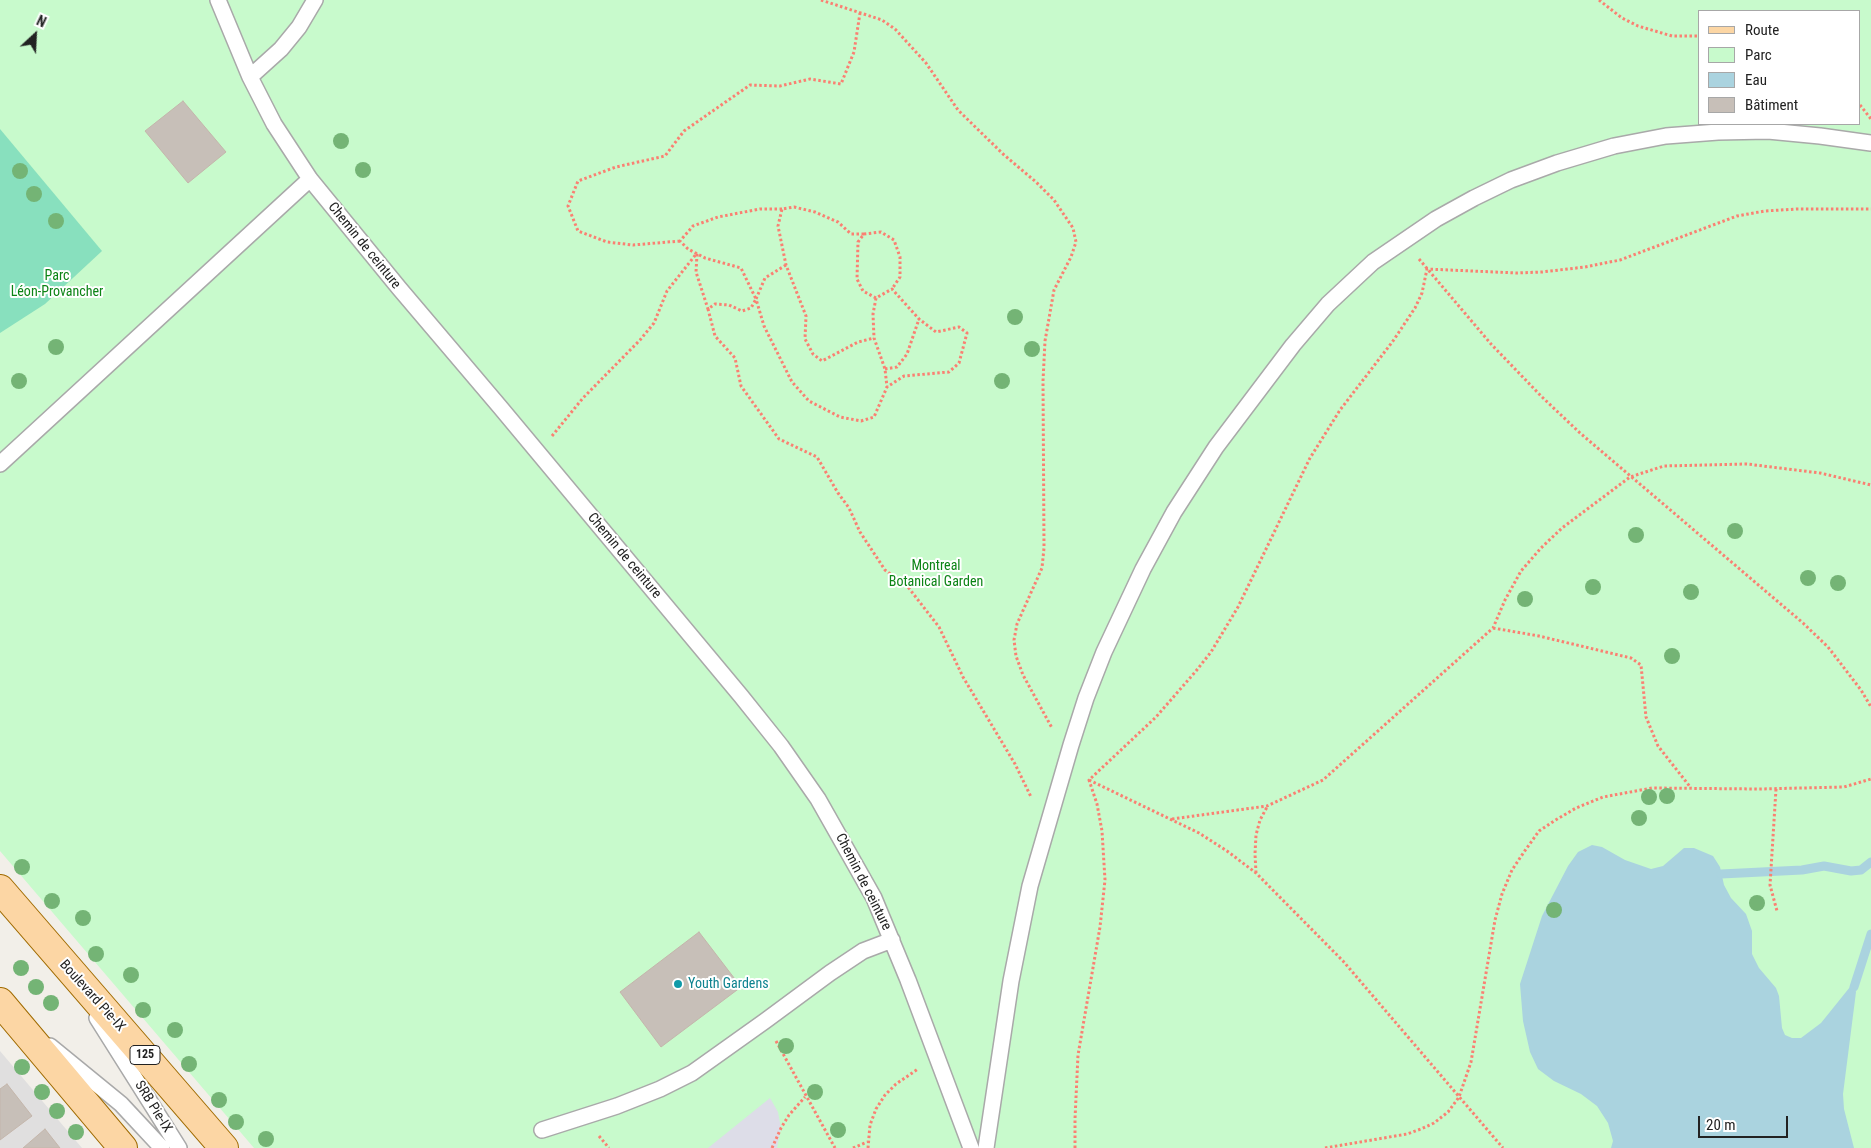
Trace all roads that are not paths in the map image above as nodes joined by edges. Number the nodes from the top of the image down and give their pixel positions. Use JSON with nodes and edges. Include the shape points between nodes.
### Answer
{"nodes":[{"id":1,"x":218,"y":0,"type":"edge"},
{"id":2,"x":315,"y":0,"type":"edge"},
{"id":3,"x":250,"y":77,"type":"junction"},
{"id":4,"x":1871,"y":143,"type":"edge"},
{"id":5,"x":310,"y":179,"type":"junction"},
{"id":6,"x":0,"y":464,"type":"edge"},
{"id":7,"x":0,"y":889,"type":"edge"},
{"id":8,"x":892,"y":940,"type":"junction"},
{"id":9,"x":64,"y":964,"type":"junction"},
{"id":10,"x":2,"y":1005,"type":"edge"},
{"id":11,"x":542,"y":1130,"type":"dead end"},
{"id":12,"x":123,"y":1148,"type":"edge"},
{"id":13,"x":162,"y":1148,"type":"edge"},
{"id":14,"x":179,"y":1148,"type":"edge"},
{"id":15,"x":224,"y":1148,"type":"edge"},
{"id":16,"x":971,"y":1148,"type":"edge"},
{"id":17,"x":986,"y":1148,"type":"edge"}],
"edges":[{"from":1,"to":3,"type":"lane","name":"Chemin de ceinture"},
{"from":2,"to":3,"type":"lane","via":[[281,49]]},
{"from":3,"to":5,"type":"lane","name":"Chemin de ceinture","via":[[274,124]]},
{"from":4,"to":17,"type":"lane","via":[[1768,131],[1666,136],[1614,146],[1557,163],[1474,198],[1373,262],[1328,304],[1216,447],[1174,512],[1119,618],[1086,698],[1030,886],[1011,981]]},
{"from":5,"to":6,"type":"lane"},
{"from":5,"to":8,"type":"lane","name":"Chemin de ceinture","via":[[781,746],[852,858]]},
{"from":7,"to":9,"type":"main road","name":"Boulevard Pie-IX","number":"125"},
{"from":8,"to":11,"type":"lane","via":[[863,951],[692,1073],[660,1090]]},
{"from":8,"to":16,"type":"lane","name":"Chemin de ceinture"},
{"from":9,"to":14,"type":"lane","name":"SRB Pie-IX"},
{"from":9,"to":15,"type":"main road","name":"Boulevard Pie-IX","number":"125"},
{"from":10,"to":12,"type":"main road"},
{"from":10,"to":13,"type":"lane","name":"SRB Pie-IX","via":[[121,1104]]}]}
